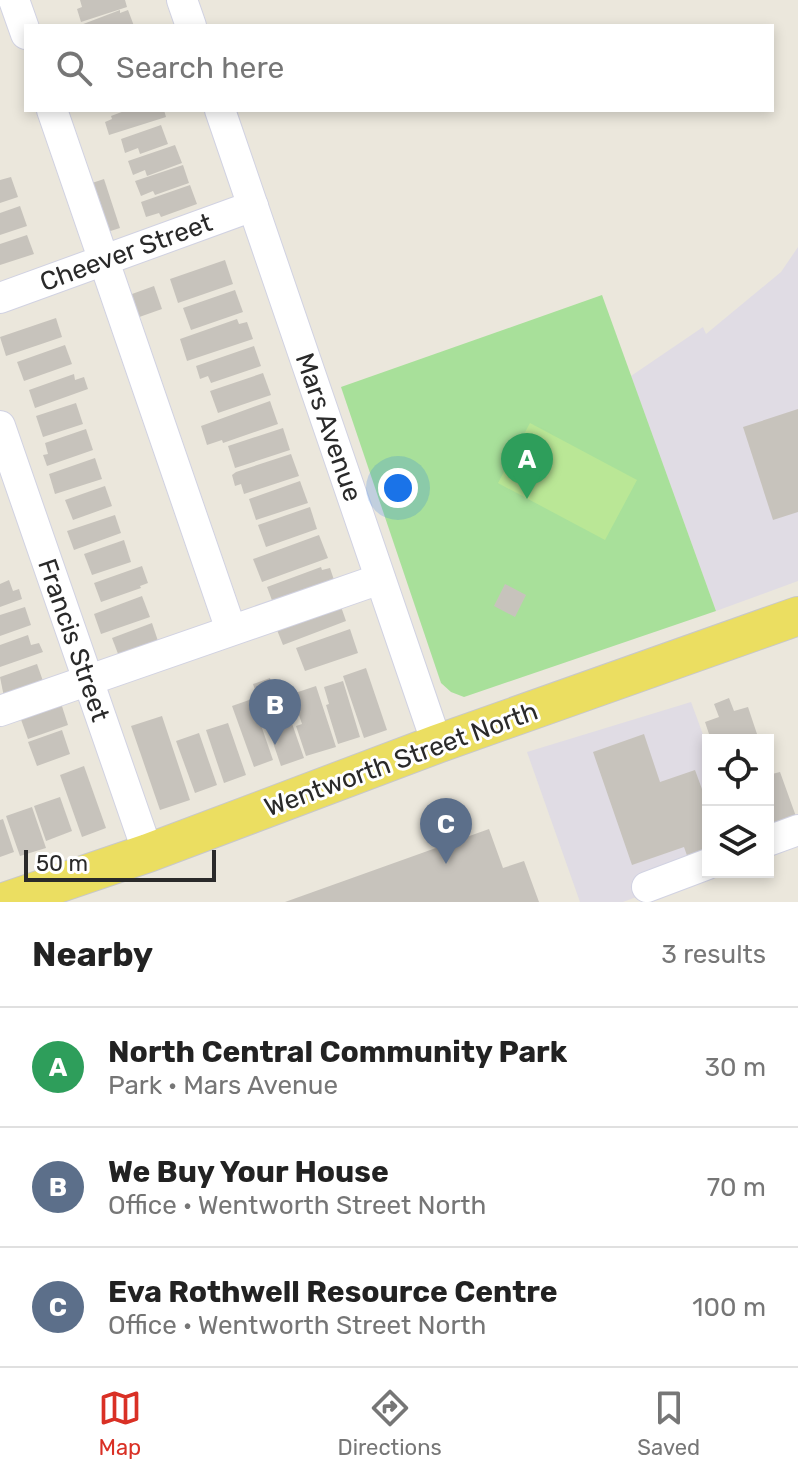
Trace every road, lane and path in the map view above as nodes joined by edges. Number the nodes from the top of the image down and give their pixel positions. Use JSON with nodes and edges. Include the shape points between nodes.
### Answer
{"nodes":[{"id":1,"x":14,"y":0,"type":"edge"},
{"id":2,"x":182,"y":0,"type":"edge"},
{"id":3,"x":190,"y":24,"type":"edge"},
{"id":4,"x":24,"y":28,"type":"edge"},
{"id":5,"x":53,"y":112,"type":"edge"},
{"id":6,"x":221,"y":112,"type":"edge"},
{"id":7,"x":253,"y":206,"type":"junction"},
{"id":8,"x":105,"y":260,"type":"junction"},
{"id":9,"x":0,"y":298,"type":"edge"},
{"id":10,"x":0,"y":426,"type":"edge"},
{"id":11,"x":380,"y":579,"type":"junction"},
{"id":12,"x":798,"y":616,"type":"edge"},
{"id":13,"x":231,"y":630,"type":"junction"},
{"id":14,"x":88,"y":681,"type":"junction"},
{"id":15,"x":0,"y":711,"type":"edge"},
{"id":16,"x":437,"y":744,"type":"junction"},
{"id":17,"x":798,"y":830,"type":"edge"},
{"id":18,"x":774,"y":839,"type":"edge"},
{"id":19,"x":148,"y":853,"type":"junction"},
{"id":20,"x":702,"y":866,"type":"edge"},
{"id":21,"x":647,"y":887,"type":"dead end"},
{"id":22,"x":16,"y":900,"type":"edge"}],
"edges":[{"from":1,"to":4,"type":"street"},
{"from":2,"to":3,"type":"street"},
{"from":5,"to":8,"type":"street"},
{"from":6,"to":7,"type":"street","name":"Mars Avenue"},
{"from":7,"to":8,"type":"street","name":"Cheever Street"},
{"from":7,"to":11,"type":"street","name":"Mars Avenue"},
{"from":8,"to":9,"type":"street","name":"Cheever Street"},
{"from":8,"to":13,"type":"street"},
{"from":10,"to":14,"type":"street","name":"Francis Street"},
{"from":11,"to":13,"type":"street"},
{"from":11,"to":16,"type":"street","name":"Mars Avenue"},
{"from":12,"to":16,"type":"main road","name":"Wentworth Street North"},
{"from":13,"to":14,"type":"street"},
{"from":14,"to":15,"type":"street"},
{"from":14,"to":19,"type":"street","name":"Francis Street"},
{"from":16,"to":19,"type":"main road","name":"Wentworth Street North"},
{"from":17,"to":18,"type":"street"},
{"from":19,"to":22,"type":"main road","name":"Wentworth Street North"},
{"from":20,"to":21,"type":"street"}]}
